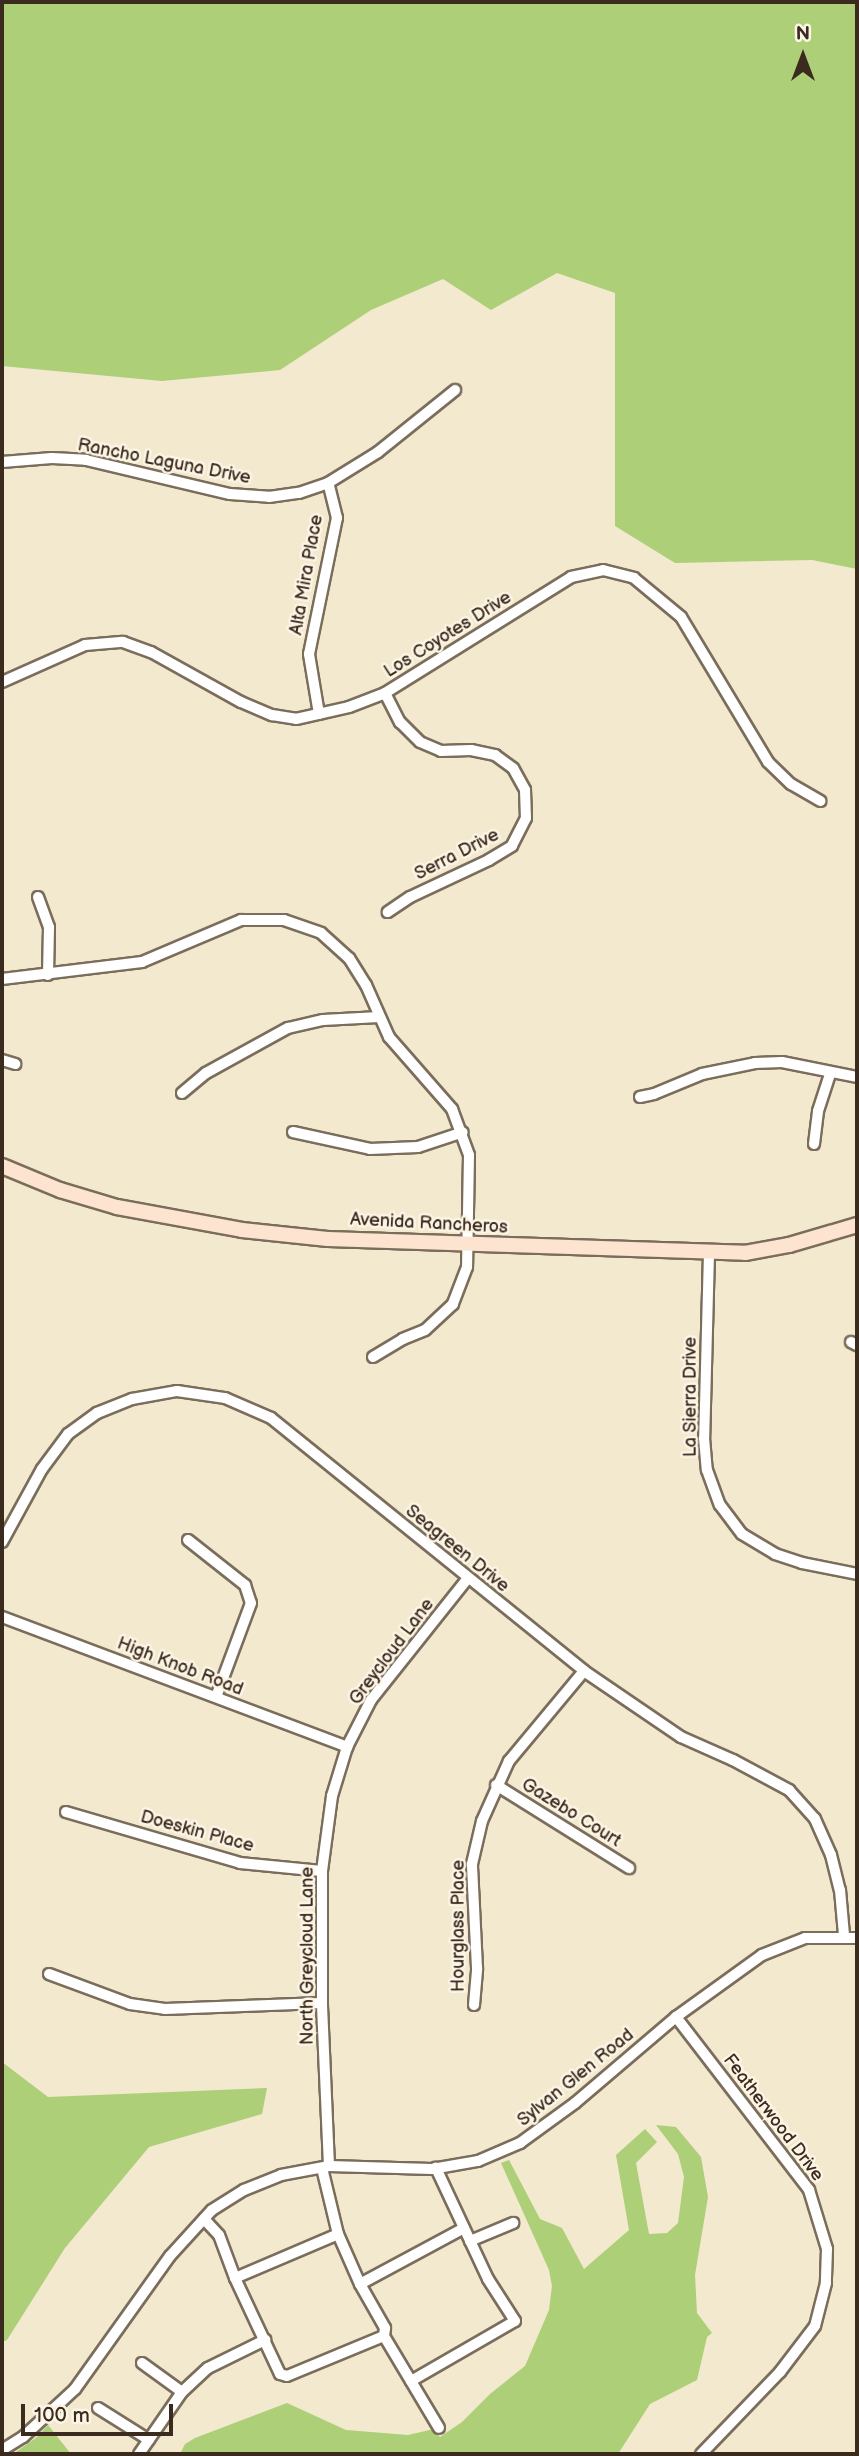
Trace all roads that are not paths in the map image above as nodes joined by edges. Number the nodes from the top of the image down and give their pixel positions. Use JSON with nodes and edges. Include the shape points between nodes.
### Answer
{"nodes":[{"id":1,"x":455,"y":390,"type":"dead end"},
{"id":2,"x":2,"y":462,"type":"edge"},
{"id":3,"x":328,"y":483,"type":"junction"},
{"id":4,"x":2,"y":682,"type":"edge"},
{"id":5,"x":385,"y":693,"type":"junction"},
{"id":6,"x":319,"y":714,"type":"junction"},
{"id":7,"x":821,"y":801,"type":"dead end"},
{"id":8,"x":38,"y":897,"type":"dead end"},
{"id":9,"x":388,"y":912,"type":"dead end"},
{"id":10,"x":48,"y":975,"type":"junction"},
{"id":11,"x":2,"y":979,"type":"edge"},
{"id":12,"x":379,"y":1017,"type":"junction"},
{"id":13,"x":2,"y":1060,"type":"edge"},
{"id":14,"x":15,"y":1064,"type":"dead end"},
{"id":15,"x":830,"y":1073,"type":"junction"},
{"id":16,"x":857,"y":1077,"type":"edge"},
{"id":17,"x":182,"y":1093,"type":"dead end"},
{"id":18,"x":640,"y":1097,"type":"dead end"},
{"id":19,"x":293,"y":1132,"type":"dead end"},
{"id":20,"x":463,"y":1132,"type":"junction"},
{"id":21,"x":814,"y":1144,"type":"dead end"},
{"id":22,"x":3,"y":1168,"type":"edge"},
{"id":23,"x":857,"y":1225,"type":"edge"},
{"id":24,"x":467,"y":1246,"type":"junction"},
{"id":25,"x":709,"y":1254,"type":"junction"},
{"id":26,"x":373,"y":1357,"type":"dead end"},
{"id":27,"x":188,"y":1540,"type":"dead end"},
{"id":28,"x":2,"y":1542,"type":"edge"},
{"id":29,"x":857,"y":1574,"type":"edge"},
{"id":30,"x":468,"y":1578,"type":"junction"},
{"id":31,"x":2,"y":1617,"type":"edge"},
{"id":32,"x":584,"y":1671,"type":"junction"},
{"id":33,"x":216,"y":1697,"type":"junction"},
{"id":34,"x":347,"y":1747,"type":"junction"},
{"id":35,"x":496,"y":1785,"type":"junction"},
{"id":36,"x":66,"y":1812,"type":"dead end"},
{"id":37,"x":629,"y":1868,"type":"dead end"},
{"id":38,"x":322,"y":1871,"type":"junction"},
{"id":39,"x":844,"y":1935,"type":"junction"},
{"id":40,"x":857,"y":1938,"type":"edge"},
{"id":41,"x":49,"y":1974,"type":"dead end"},
{"id":42,"x":322,"y":2003,"type":"junction"},
{"id":43,"x":474,"y":2005,"type":"dead end"},
{"id":44,"x":676,"y":2017,"type":"junction"},
{"id":45,"x":326,"y":2167,"type":"junction"},
{"id":46,"x":436,"y":2168,"type":"junction"},
{"id":47,"x":204,"y":2219,"type":"junction"},
{"id":48,"x":513,"y":2223,"type":"dead end"},
{"id":49,"x":464,"y":2228,"type":"junction"},
{"id":50,"x":338,"y":2234,"type":"junction"},
{"id":51,"x":470,"y":2241,"type":"junction"},
{"id":52,"x":235,"y":2278,"type":"junction"},
{"id":53,"x":360,"y":2284,"type":"junction"},
{"id":54,"x":384,"y":2336,"type":"junction"},
{"id":55,"x":264,"y":2340,"type":"junction"},
{"id":56,"x":142,"y":2363,"type":"dead end"},
{"id":57,"x":411,"y":2381,"type":"junction"},
{"id":58,"x":182,"y":2392,"type":"junction"},
{"id":59,"x":98,"y":2408,"type":"dead end"},
{"id":60,"x":439,"y":2428,"type":"dead end"},
{"id":61,"x":149,"y":2440,"type":"junction"},
{"id":62,"x":2,"y":2450,"type":"edge"},
{"id":63,"x":139,"y":2454,"type":"edge"},
{"id":64,"x":701,"y":2454,"type":"edge"}],
"edges":[{"from":1,"to":3,"type":"street","name":"Rancho Laguna Drive","via":[[378,452]]},
{"from":2,"to":3,"type":"street","name":"Rancho Laguna Drive","via":[[86,460],[230,495],[299,494]]},
{"from":3,"to":6,"type":"street","name":"Alta Mira Place","via":[[337,519],[309,654]]},
{"from":4,"to":6,"type":"street","name":"Los Coyotes Drive","via":[[85,645],[123,642],[272,715],[296,719]]},
{"from":5,"to":6,"type":"street","name":"Los Coyotes Drive"},
{"from":5,"to":7,"type":"street","name":"Los Coyotes Drive","via":[[571,577],[603,570],[634,578],[681,617],[768,762],[791,784]]},
{"from":5,"to":9,"type":"street","name":"Serra Drive","via":[[400,722],[420,742],[441,751],[495,755],[513,768],[525,790],[526,818],[512,846]]},
{"from":8,"to":10,"type":"street","via":[[49,927]]},
{"from":10,"to":11,"type":"street"},
{"from":10,"to":12,"type":"street","via":[[142,962],[241,920],[284,920],[321,933],[349,958]]},
{"from":12,"to":17,"type":"street","via":[[323,1020],[288,1028],[206,1073]]},
{"from":12,"to":20,"type":"street","via":[[402,1055],[452,1109]]},
{"from":13,"to":14,"type":"street"},
{"from":15,"to":16,"type":"street"},
{"from":15,"to":18,"type":"street","via":[[782,1062],[755,1063],[702,1074]]},
{"from":15,"to":21,"type":"street"},
{"from":19,"to":20,"type":"street","via":[[346,1146],[394,1149],[418,1147]]},
{"from":20,"to":24,"type":"street","via":[[470,1181]]},
{"from":22,"to":24,"type":"main road","name":"Avenida Rancheros","via":[[117,1207],[189,1221],[328,1239]]},
{"from":23,"to":25,"type":"main road","name":"Avenida Rancheros","via":[[789,1245]]},
{"from":24,"to":25,"type":"main road","name":"Avenida Rancheros"},
{"from":24,"to":26,"type":"street","via":[[467,1267],[453,1304],[425,1330]]},
{"from":25,"to":29,"type":"street","name":"La Sierra Drive","via":[[704,1438],[707,1470],[720,1505],[742,1534],[775,1554]]},
{"from":27,"to":33,"type":"street","via":[[245,1585],[251,1603]]},
{"from":28,"to":30,"type":"street","name":"Seagreen Drive","via":[[42,1469],[68,1434],[97,1413],[132,1399],[177,1391],[225,1398],[271,1418]]},
{"from":30,"to":32,"type":"street","name":"Seagreen Drive"},
{"from":30,"to":34,"type":"street","name":"Greycloud Lane","via":[[372,1699]]},
{"from":31,"to":33,"type":"street","name":"High Knob Road"},
{"from":32,"to":35,"type":"street","name":"Hourglass Place","via":[[509,1761]]},
{"from":32,"to":39,"type":"street","name":"Seagreen Drive","via":[[681,1737],[789,1790],[815,1819],[831,1855]]},
{"from":33,"to":34,"type":"street","name":"High Knob Road"},
{"from":34,"to":38,"type":"street","name":"North Greycloud Lane","via":[[332,1796]]},
{"from":35,"to":37,"type":"street","name":"Gazebo Court"},
{"from":35,"to":43,"type":"street","name":"Hourglass Place","via":[[472,1864],[477,1968]]},
{"from":36,"to":38,"type":"street","name":"Doeskin Place","via":[[240,1863]]},
{"from":38,"to":42,"type":"street","name":"North Greycloud Lane"},
{"from":39,"to":40,"type":"street","name":"Sylvan Glen Road"},
{"from":39,"to":44,"type":"street","name":"Sylvan Glen Road","via":[[805,1938],[762,1955]]},
{"from":41,"to":42,"type":"street","via":[[130,2004],[165,2009]]},
{"from":42,"to":45,"type":"street","name":"North Greycloud Lane"},
{"from":44,"to":46,"type":"street","name":"Sylvan Glen Road","via":[[520,2143],[478,2161]]},
{"from":44,"to":64,"type":"street","name":"Featherwood Drive","via":[[809,2190],[827,2249],[815,2326],[780,2372]]},
{"from":45,"to":46,"type":"street","name":"Sylvan Glen Road"},
{"from":45,"to":47,"type":"street","name":"Sylvan Glen Road","via":[[281,2175],[244,2190]]},
{"from":45,"to":50,"type":"street","name":"North Greycloud Lane"},
{"from":46,"to":49,"type":"street"},
{"from":47,"to":52,"type":"street","via":[[219,2235]]},
{"from":47,"to":62,"type":"street","name":"Sylvan Glen Road","via":[[170,2256],[75,2389]]},
{"from":48,"to":51,"type":"street"},
{"from":49,"to":51,"type":"street"},
{"from":49,"to":53,"type":"street"},
{"from":50,"to":52,"type":"street"},
{"from":50,"to":53,"type":"street","name":"North Greycloud Lane"},
{"from":51,"to":57,"type":"street","via":[[515,2321]]},
{"from":52,"to":55,"type":"street"},
{"from":53,"to":54,"type":"street","name":"North Greycloud Lane","via":[[385,2328]]},
{"from":54,"to":55,"type":"street","via":[[287,2376],[280,2374]]},
{"from":54,"to":57,"type":"street","name":"North Greycloud Lane"},
{"from":55,"to":58,"type":"street","via":[[208,2368]]},
{"from":56,"to":58,"type":"street"},
{"from":57,"to":60,"type":"street","name":"North Greycloud Lane"},
{"from":58,"to":61,"type":"street"},
{"from":59,"to":61,"type":"street"},
{"from":61,"to":63,"type":"street"}]}
